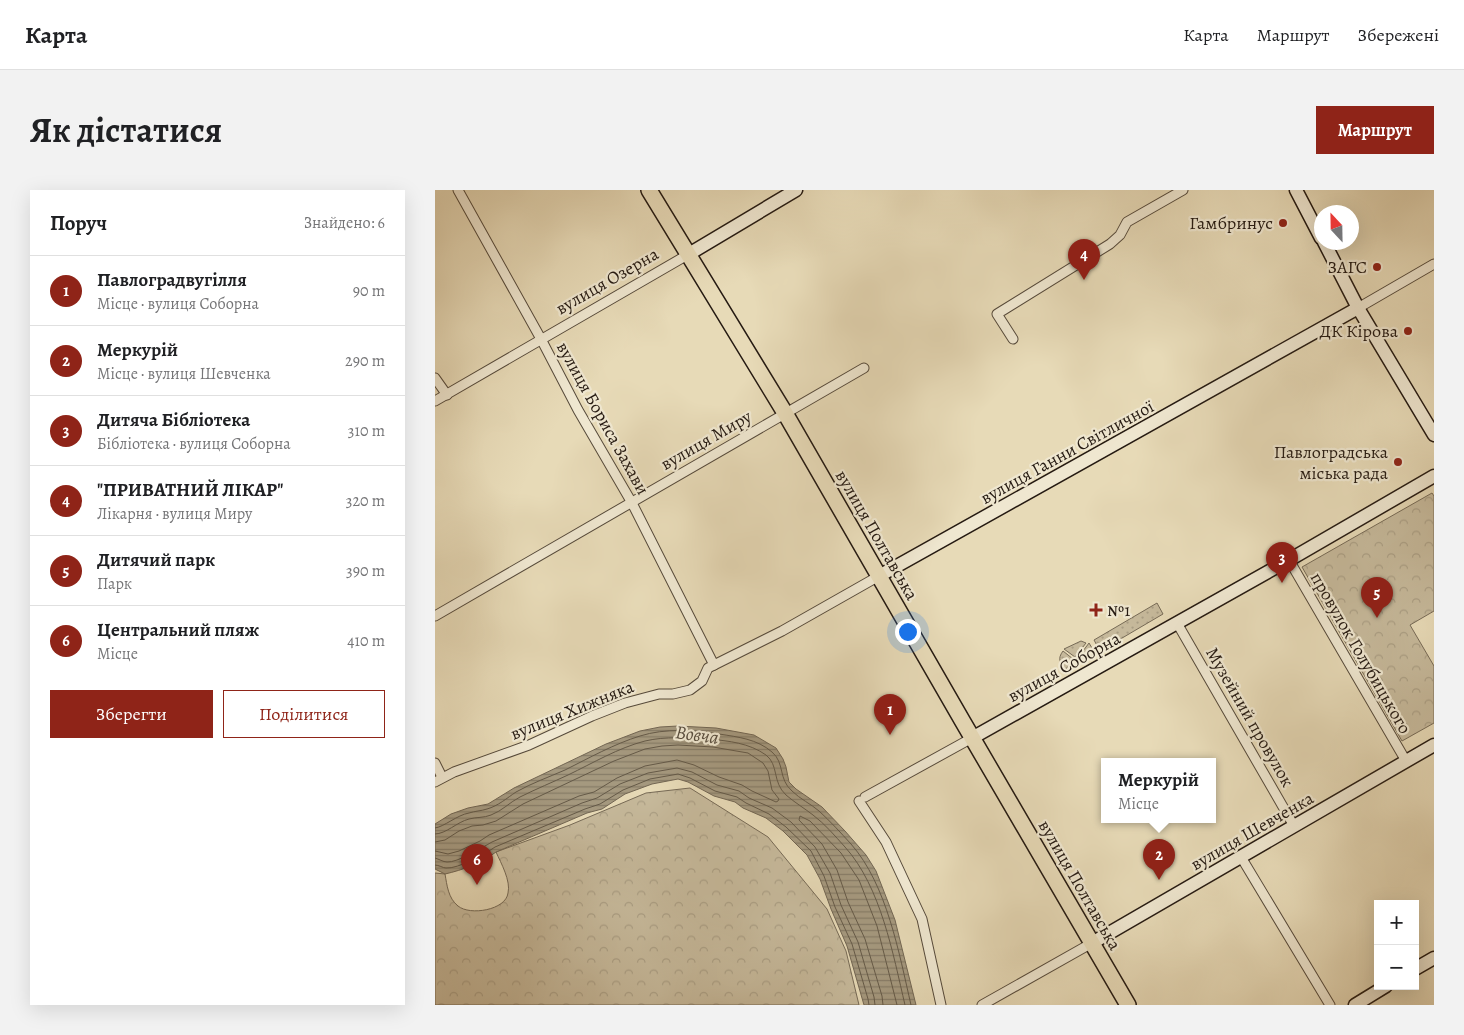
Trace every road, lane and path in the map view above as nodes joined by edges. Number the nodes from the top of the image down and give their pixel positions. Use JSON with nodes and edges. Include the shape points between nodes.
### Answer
{"nodes":[{"id":1,"x":458,"y":190,"type":"edge"},
{"id":2,"x":649,"y":190,"type":"edge"},
{"id":3,"x":796,"y":190,"type":"edge"},
{"id":4,"x":1183,"y":190,"type":"edge"},
{"id":5,"x":1296,"y":190,"type":"edge"},
{"id":6,"x":1314,"y":225,"type":"edge"},
{"id":7,"x":1328,"y":250,"type":"edge"},
{"id":8,"x":689,"y":254,"type":"junction"},
{"id":9,"x":1434,"y":264,"type":"edge"},
{"id":10,"x":1358,"y":308,"type":"junction"},
{"id":11,"x":541,"y":339,"type":"junction"},
{"id":12,"x":1013,"y":339,"type":"dead end"},
{"id":13,"x":864,"y":368,"type":"dead end"},
{"id":14,"x":435,"y":378,"type":"edge"},
{"id":15,"x":447,"y":395,"type":"junction"},
{"id":16,"x":435,"y":401,"type":"edge"},
{"id":17,"x":785,"y":413,"type":"junction"},
{"id":18,"x":1434,"y":435,"type":"edge"},
{"id":19,"x":1434,"y":476,"type":"edge"},
{"id":20,"x":632,"y":503,"type":"junction"},
{"id":21,"x":1289,"y":560,"type":"junction"},
{"id":22,"x":879,"y":576,"type":"junction"},
{"id":23,"x":435,"y":616,"type":"edge"},
{"id":24,"x":1177,"y":623,"type":"junction"},
{"id":25,"x":714,"y":665,"type":"junction"},
{"id":26,"x":972,"y":738,"type":"junction"},
{"id":27,"x":1432,"y":749,"type":"edge"},
{"id":28,"x":1406,"y":762,"type":"junction"},
{"id":29,"x":435,"y":763,"type":"edge"},
{"id":30,"x":439,"y":780,"type":"edge"},
{"id":31,"x":1294,"y":826,"type":"junction"},
{"id":32,"x":1241,"y":857,"type":"junction"},
{"id":33,"x":1093,"y":943,"type":"junction"},
{"id":34,"x":1434,"y":958,"type":"edge"},
{"id":35,"x":1419,"y":967,"type":"edge"},
{"id":36,"x":1379,"y":990,"type":"edge"},
{"id":37,"x":941,"y":1005,"type":"edge"},
{"id":38,"x":982,"y":1005,"type":"edge"},
{"id":39,"x":1128,"y":1005,"type":"edge"},
{"id":40,"x":1330,"y":1005,"type":"edge"},
{"id":41,"x":1355,"y":1005,"type":"edge"}],
"edges":[{"from":1,"to":11,"type":"street","name":"вулиця Бориса Захави"},
{"from":2,"to":8,"type":"main road","name":"вулиця Полтавська"},
{"from":3,"to":8,"type":"street","name":"вулиця Озерна"},
{"from":4,"to":12,"type":"street","via":[[1127,222],[1110,244],[997,314]]},
{"from":5,"to":6,"type":"street"},
{"from":7,"to":10,"type":"street"},
{"from":8,"to":11,"type":"street","name":"вулиця Озерна"},
{"from":8,"to":17,"type":"main road","name":"вулиця Полтавська"},
{"from":9,"to":10,"type":"street","name":"вулиця Ганни Світличної"},
{"from":10,"to":18,"type":"street"},
{"from":10,"to":22,"type":"street","name":"вулиця Ганни Світличної"},
{"from":11,"to":15,"type":"street","name":"вулиця Озерна"},
{"from":11,"to":20,"type":"street","name":"вулиця Бориса Захави"},
{"from":13,"to":17,"type":"street","name":"вулиця Миру"},
{"from":14,"to":15,"type":"street"},
{"from":15,"to":16,"type":"street","name":"вулиця Озерна"},
{"from":17,"to":20,"type":"street","name":"вулиця Миру"},
{"from":17,"to":22,"type":"main road","name":"вулиця Полтавська"},
{"from":19,"to":21,"type":"street","name":"вулиця Соборна"},
{"from":20,"to":23,"type":"street","name":"вулиця Миру"},
{"from":20,"to":25,"type":"street","name":"вулиця Бориса Захави"},
{"from":21,"to":24,"type":"street","name":"вулиця Соборна"},
{"from":21,"to":28,"type":"street","name":"провулок Голубицького"},
{"from":22,"to":25,"type":"street","name":"вулиця Ганни Світличної"},
{"from":22,"to":26,"type":"main road","name":"вулиця Полтавська"},
{"from":24,"to":26,"type":"street","name":"вулиця Соборна"},
{"from":24,"to":31,"type":"street","name":"Музейний провулок"},
{"from":25,"to":30,"type":"street","name":"вулиця Хижняка","via":[[690,690],[625,703]]},
{"from":26,"to":33,"type":"main road","name":"вулиця Полтавська"},
{"from":26,"to":37,"type":"street","name":"вулиця Соборна","via":[[862,799],[886,842],[921,919]]},
{"from":27,"to":28,"type":"street","name":"вулиця Шевченка"},
{"from":28,"to":31,"type":"street","name":"вулиця Шевченка"},
{"from":29,"to":30,"type":"street"},
{"from":31,"to":32,"type":"street","name":"вулиця Шевченка"},
{"from":32,"to":33,"type":"street","name":"вулиця Шевченка"},
{"from":32,"to":40,"type":"street"},
{"from":33,"to":38,"type":"street","name":"вулиця Шевченка"},
{"from":33,"to":39,"type":"main road","name":"вулиця Полтавська"},
{"from":34,"to":35,"type":"street"},
{"from":36,"to":41,"type":"street"}]}
